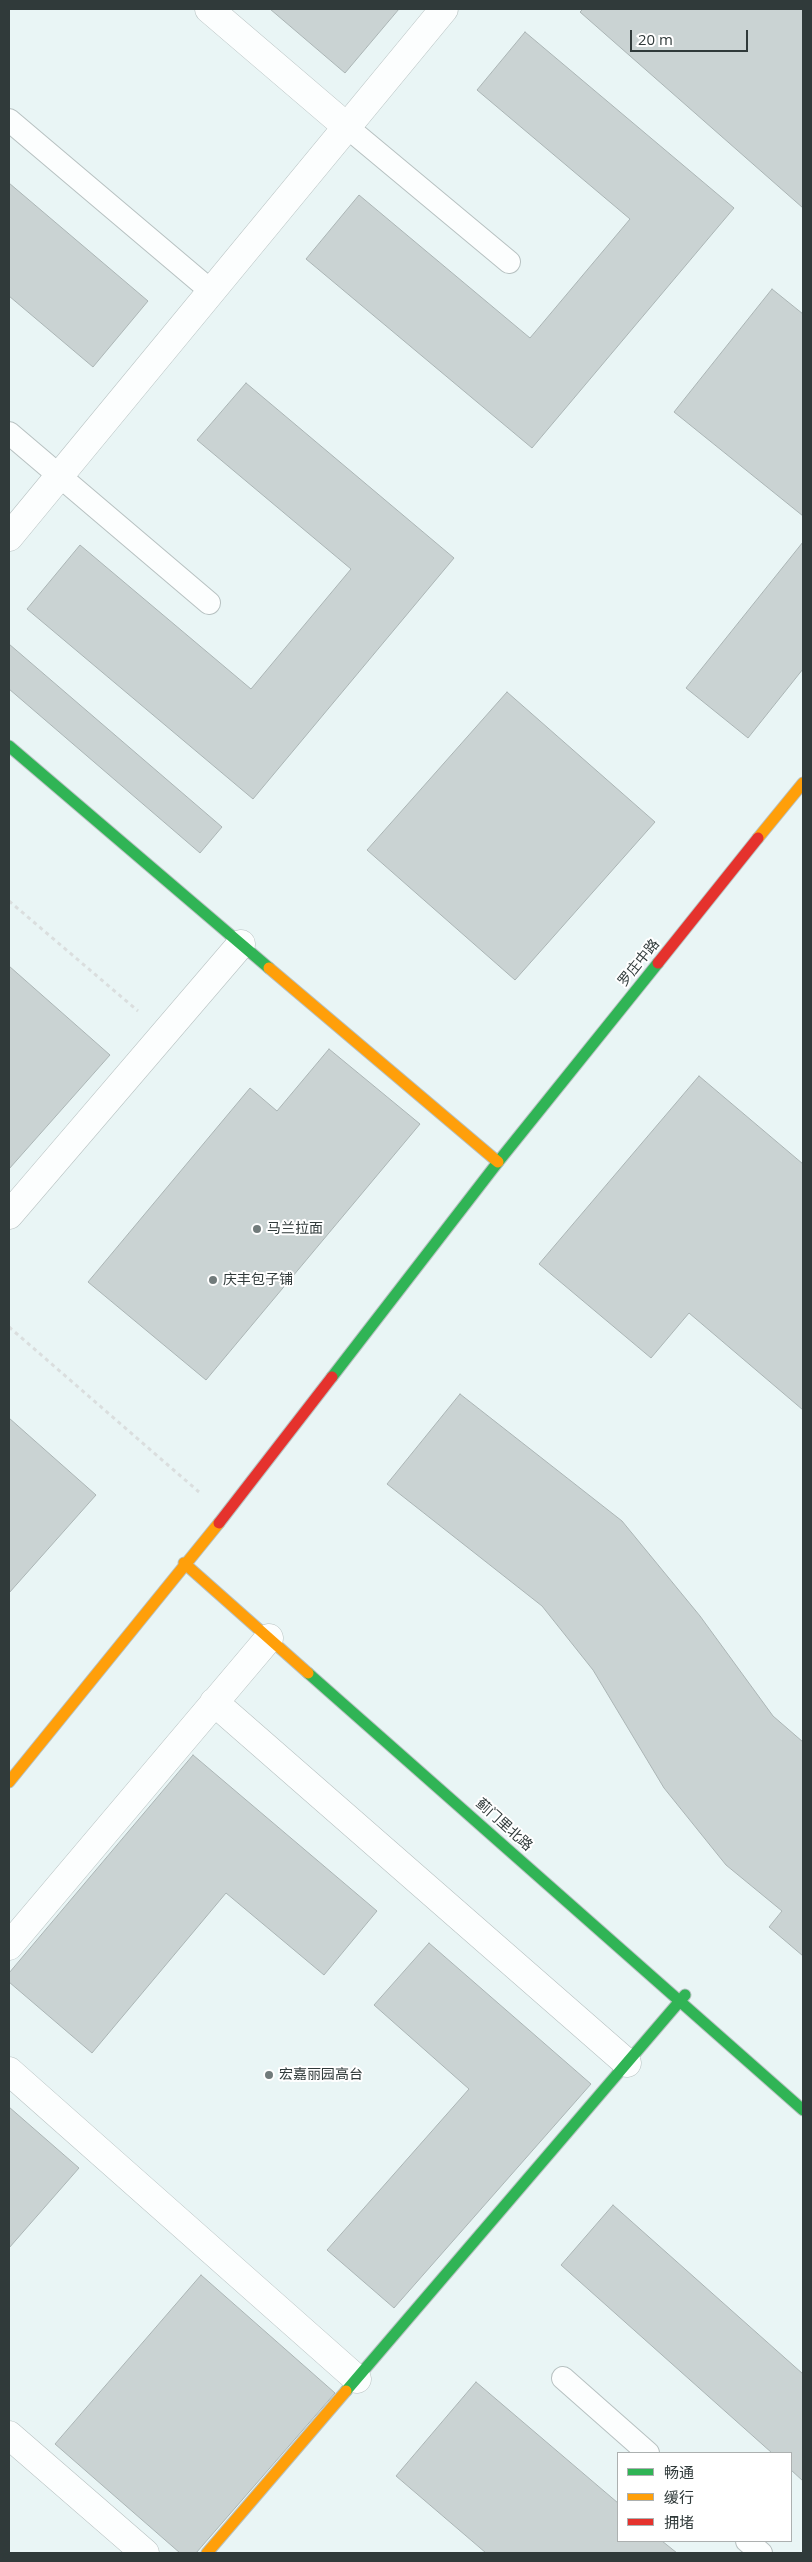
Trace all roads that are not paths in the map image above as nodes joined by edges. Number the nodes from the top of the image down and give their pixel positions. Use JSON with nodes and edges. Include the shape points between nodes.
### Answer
{"nodes":[{"id":1,"x":209,"y":9,"type":"edge"},
{"id":2,"x":438,"y":11,"type":"edge"},
{"id":3,"x":9,"y":120,"type":"edge"},
{"id":4,"x":347,"y":127,"type":"junction"},
{"id":5,"x":509,"y":262,"type":"dead end"},
{"id":6,"x":211,"y":292,"type":"junction"},
{"id":7,"x":9,"y":433,"type":"edge"},
{"id":8,"x":59,"y":476,"type":"junction"},
{"id":9,"x":9,"y":537,"type":"edge"},
{"id":10,"x":209,"y":603,"type":"dead end"},
{"id":11,"x":9,"y":746,"type":"edge"},
{"id":12,"x":803,"y":783,"type":"edge"},
{"id":13,"x":241,"y":944,"type":"junction"},
{"id":14,"x":498,"y":1162,"type":"junction"},
{"id":15,"x":9,"y":1215,"type":"edge"},
{"id":16,"x":184,"y":1563,"type":"junction"},
{"id":17,"x":269,"y":1638,"type":"junction"},
{"id":18,"x":214,"y":1702,"type":"junction"},
{"id":19,"x":9,"y":1782,"type":"edge"},
{"id":20,"x":9,"y":1946,"type":"edge"},
{"id":21,"x":685,"y":1995,"type":"dead end"},
{"id":22,"x":627,"y":2063,"type":"junction"},
{"id":23,"x":9,"y":2071,"type":"edge"},
{"id":24,"x":803,"y":2110,"type":"edge"},
{"id":25,"x":563,"y":2378,"type":"dead end"},
{"id":26,"x":357,"y":2379,"type":"junction"},
{"id":27,"x":9,"y":2435,"type":"edge"},
{"id":28,"x":647,"y":2452,"type":"edge"},
{"id":29,"x":748,"y":2542,"type":"edge"},
{"id":30,"x":144,"y":2553,"type":"edge"},
{"id":31,"x":207,"y":2553,"type":"edge"},
{"id":32,"x":761,"y":2553,"type":"edge"}],
"edges":[{"from":1,"to":4,"type":"street"},
{"from":2,"to":4,"type":"street"},
{"from":3,"to":6,"type":"lane"},
{"from":4,"to":5,"type":"lane"},
{"from":4,"to":6,"type":"street"},
{"from":6,"to":8,"type":"street"},
{"from":7,"to":8,"type":"lane"},
{"from":8,"to":9,"type":"street"},
{"from":8,"to":10,"type":"lane"},
{"from":11,"to":13,"type":"street"},
{"from":12,"to":14,"type":"street","name":"罗庄中路"},
{"from":13,"to":14,"type":"street"},
{"from":13,"to":15,"type":"street"},
{"from":14,"to":16,"type":"street","name":"罗庄中路","via":[[226,1514]]},
{"from":16,"to":17,"type":"street","name":"蓟门里北路"},
{"from":16,"to":19,"type":"street","name":"罗庄中路"},
{"from":17,"to":18,"type":"street"},
{"from":17,"to":24,"type":"street","name":"蓟门里北路"},
{"from":18,"to":20,"type":"street"},
{"from":18,"to":22,"type":"street"},
{"from":21,"to":22,"type":"street"},
{"from":22,"to":26,"type":"street"},
{"from":23,"to":26,"type":"street"},
{"from":25,"to":28,"type":"lane"},
{"from":26,"to":31,"type":"street"},
{"from":27,"to":30,"type":"street"},
{"from":29,"to":32,"type":"lane"}]}
